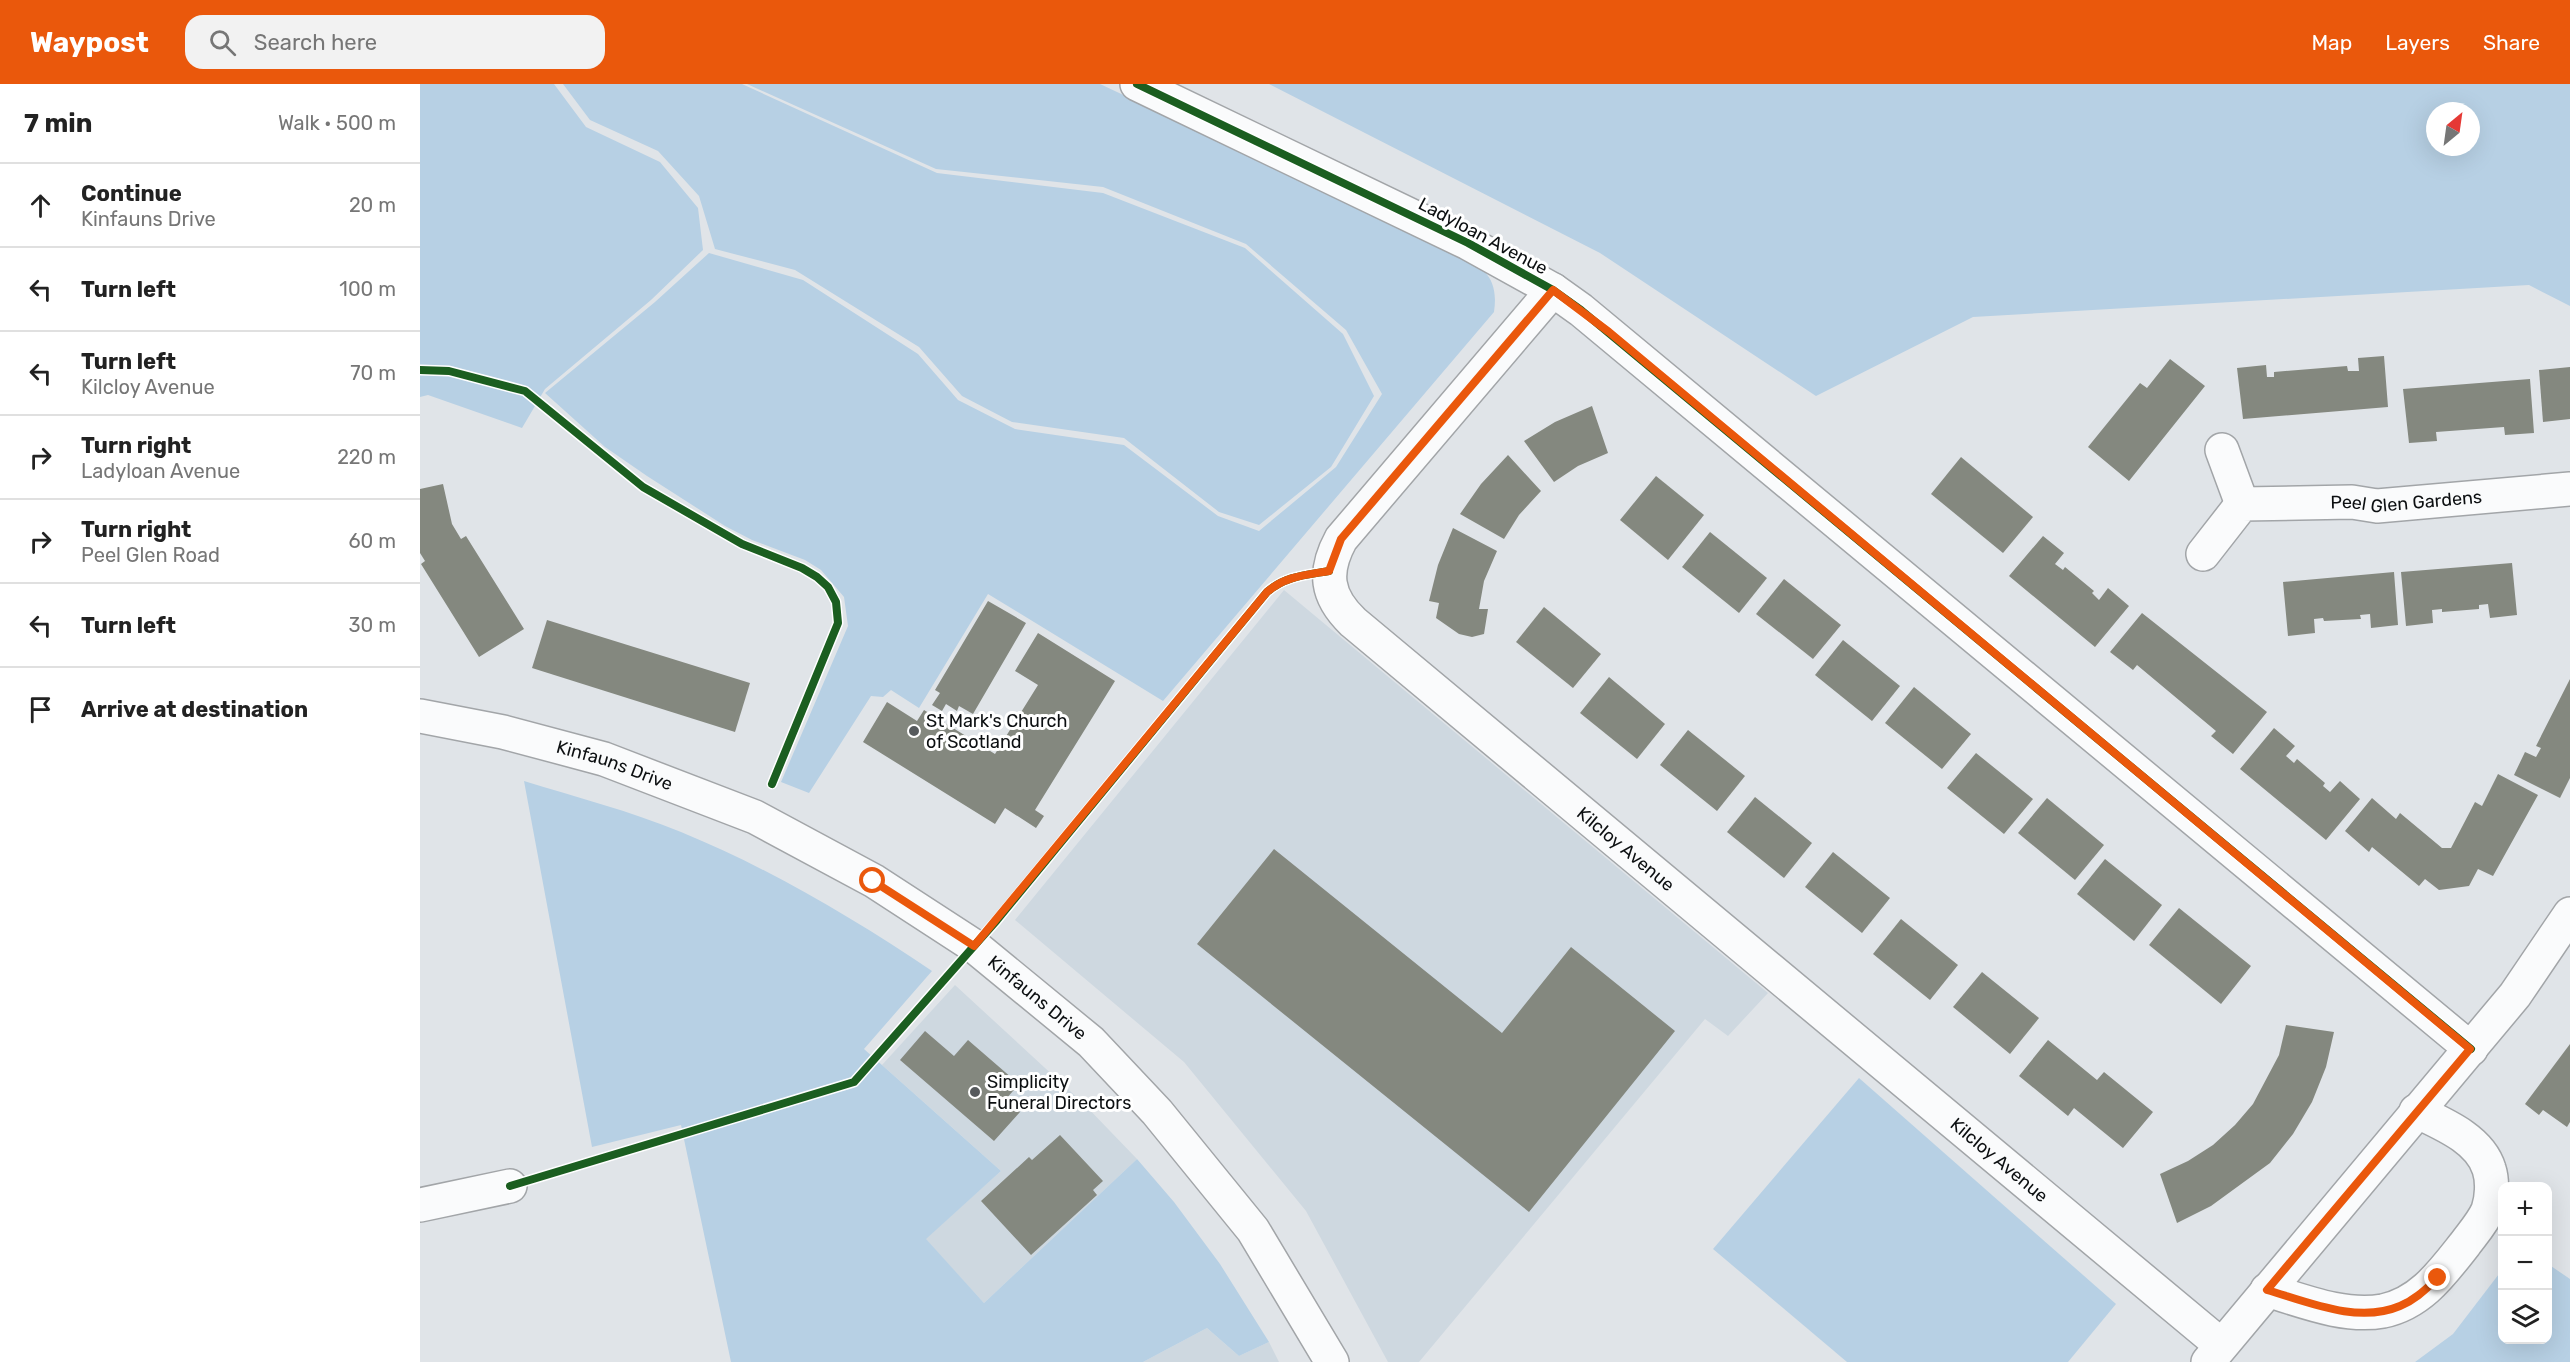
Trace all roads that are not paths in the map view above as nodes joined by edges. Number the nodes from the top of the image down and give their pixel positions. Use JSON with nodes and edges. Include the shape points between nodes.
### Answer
{"nodes":[{"id":1,"x":1137,"y":84,"type":"edge"},
{"id":2,"x":1553,"y":290,"type":"junction"},
{"id":3,"x":2222,"y":450,"type":"dead end"},
{"id":4,"x":2570,"y":489,"type":"edge"},
{"id":5,"x":2242,"y":504,"type":"junction"},
{"id":6,"x":2204,"y":554,"type":"dead end"},
{"id":7,"x":420,"y":716,"type":"edge"},
{"id":8,"x":2570,"y":914,"type":"edge"},
{"id":9,"x":2470,"y":1049,"type":"junction"},
{"id":10,"x":2416,"y":1111,"type":"junction"},
{"id":11,"x":510,"y":1186,"type":"dead end"},
{"id":12,"x":420,"y":1205,"type":"edge"},
{"id":13,"x":2267,"y":1290,"type":"junction"},
{"id":14,"x":2215,"y":1354,"type":"edge"},
{"id":15,"x":1332,"y":1362,"type":"edge"}],
"edges":[{"from":1,"to":2,"type":"street","name":"Ladyloan Avenue","via":[[1448,233]]},
{"from":2,"to":9,"type":"street","name":"Ladyloan Avenue","via":[[1609,332]]},
{"from":2,"to":14,"type":"street","name":"Kilcloy Avenue","via":[[1341,539],[1329,571],[1338,605],[1353,622]]},
{"from":3,"to":5,"type":"street"},
{"from":4,"to":5,"type":"street","name":"Peel Glen Gardens","via":[[2377,506],[2352,501]]},
{"from":5,"to":6,"type":"street"},
{"from":7,"to":15,"type":"street","name":"Kinfauns Drive","via":[[503,732],[604,759],[755,817],[873,881],[974,946],[1090,1042],[1157,1112],[1253,1230]]},
{"from":8,"to":9,"type":"street","via":[[2515,995]]},
{"from":9,"to":10,"type":"street"},
{"from":10,"to":13,"type":"street"},
{"from":10,"to":13,"type":"street","via":[[2465,1138],[2481,1153],[2492,1189],[2488,1209],[2438,1278],[2420,1295],[2400,1306],[2360,1313]]},
{"from":11,"to":12,"type":"street"},
{"from":13,"to":14,"type":"street"}]}
